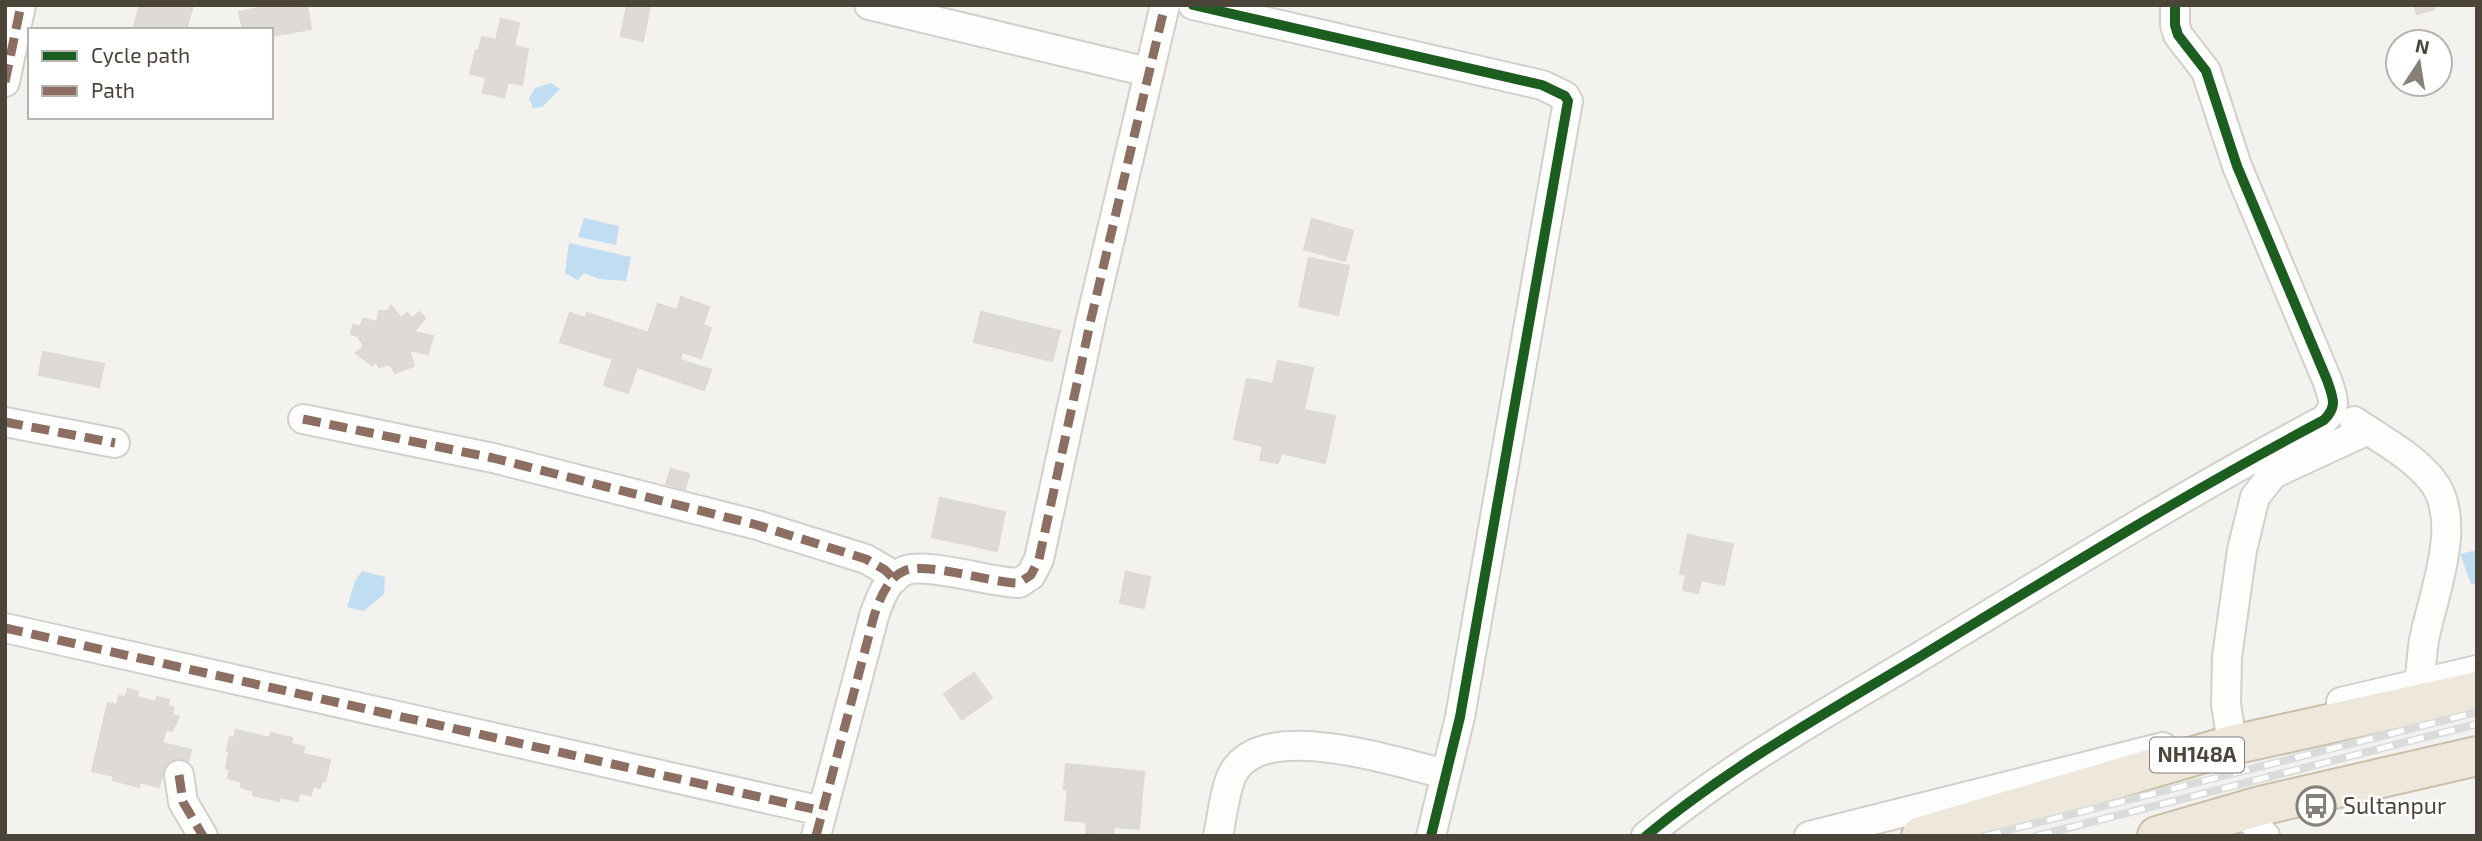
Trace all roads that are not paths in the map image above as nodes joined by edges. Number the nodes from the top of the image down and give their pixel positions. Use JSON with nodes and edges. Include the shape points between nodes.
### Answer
{"nodes":[{"id":1,"x":21,"y":5,"type":"edge"},
{"id":2,"x":869,"y":5,"type":"edge"},
{"id":3,"x":1165,"y":5,"type":"edge"},
{"id":4,"x":1194,"y":5,"type":"edge"},
{"id":5,"x":2175,"y":5,"type":"edge"},
{"id":6,"x":7,"y":67,"type":"edge"},
{"id":7,"x":1148,"y":72,"type":"junction"},
{"id":8,"x":2334,"y":408,"type":"junction"},
{"id":9,"x":303,"y":419,"type":"dead end"},
{"id":10,"x":5,"y":422,"type":"edge"},
{"id":11,"x":2368,"y":430,"type":"junction"},
{"id":12,"x":115,"y":443,"type":"dead end"},
{"id":13,"x":894,"y":579,"type":"junction"},
{"id":14,"x":5,"y":628,"type":"edge"},
{"id":15,"x":2477,"y":670,"type":"edge"},
{"id":16,"x":2419,"y":683,"type":"junction"},
{"id":17,"x":2477,"y":691,"type":"edge"},
{"id":18,"x":2229,"y":738,"type":"junction"},
{"id":19,"x":2477,"y":756,"type":"edge"},
{"id":20,"x":1446,"y":774,"type":"junction"},
{"id":21,"x":179,"y":775,"type":"dead end"},
{"id":22,"x":819,"y":824,"type":"edge"},
{"id":23,"x":2255,"y":824,"type":"edge"},
{"id":24,"x":203,"y":836,"type":"edge"},
{"id":25,"x":1218,"y":836,"type":"edge"},
{"id":26,"x":1431,"y":836,"type":"edge"},
{"id":27,"x":1646,"y":836,"type":"edge"},
{"id":28,"x":1809,"y":836,"type":"edge"},
{"id":29,"x":1921,"y":836,"type":"edge"},
{"id":30,"x":2157,"y":836,"type":"edge"}],
"edges":[{"from":1,"to":6,"type":"street"},
{"from":2,"to":7,"type":"street"},
{"from":3,"to":7,"type":"street"},
{"from":4,"to":20,"type":"street","via":[[1542,85],[1568,101],[1460,717]]},
{"from":5,"to":8,"type":"street","via":[[2178,35],[2206,71],[2237,166],[2327,380]]},
{"from":7,"to":13,"type":"street","via":[[1034,570],[1019,583],[925,569],[903,571]]},
{"from":8,"to":11,"type":"street"},
{"from":8,"to":27,"type":"street","via":[[2324,420],[2072,564],[1809,724],[1706,790]]},
{"from":9,"to":13,"type":"street","via":[[493,458],[757,525],[866,559]]},
{"from":10,"to":12,"type":"street"},
{"from":11,"to":16,"type":"street","via":[[2431,478],[2445,508],[2444,551]]},
{"from":11,"to":18,"type":"street","via":[[2273,474],[2255,497],[2242,550],[2227,657]]},
{"from":13,"to":22,"type":"street","via":[[879,601]]},
{"from":14,"to":22,"type":"street"},
{"from":15,"to":16,"type":"street"},
{"from":16,"to":18,"type":"street"},
{"from":17,"to":18,"type":"highway","number":"NH148A"},
{"from":18,"to":28,"type":"street"},
{"from":18,"to":29,"type":"highway","number":"NH148A"},
{"from":19,"to":23,"type":"highway","via":[[2260,806]]},
{"from":20,"to":25,"type":"street","via":[[1328,747],[1285,744],[1255,754],[1232,775]]},
{"from":20,"to":26,"type":"street"},
{"from":21,"to":24,"type":"street","via":[[183,802]]},
{"from":23,"to":30,"type":"highway"}]}
